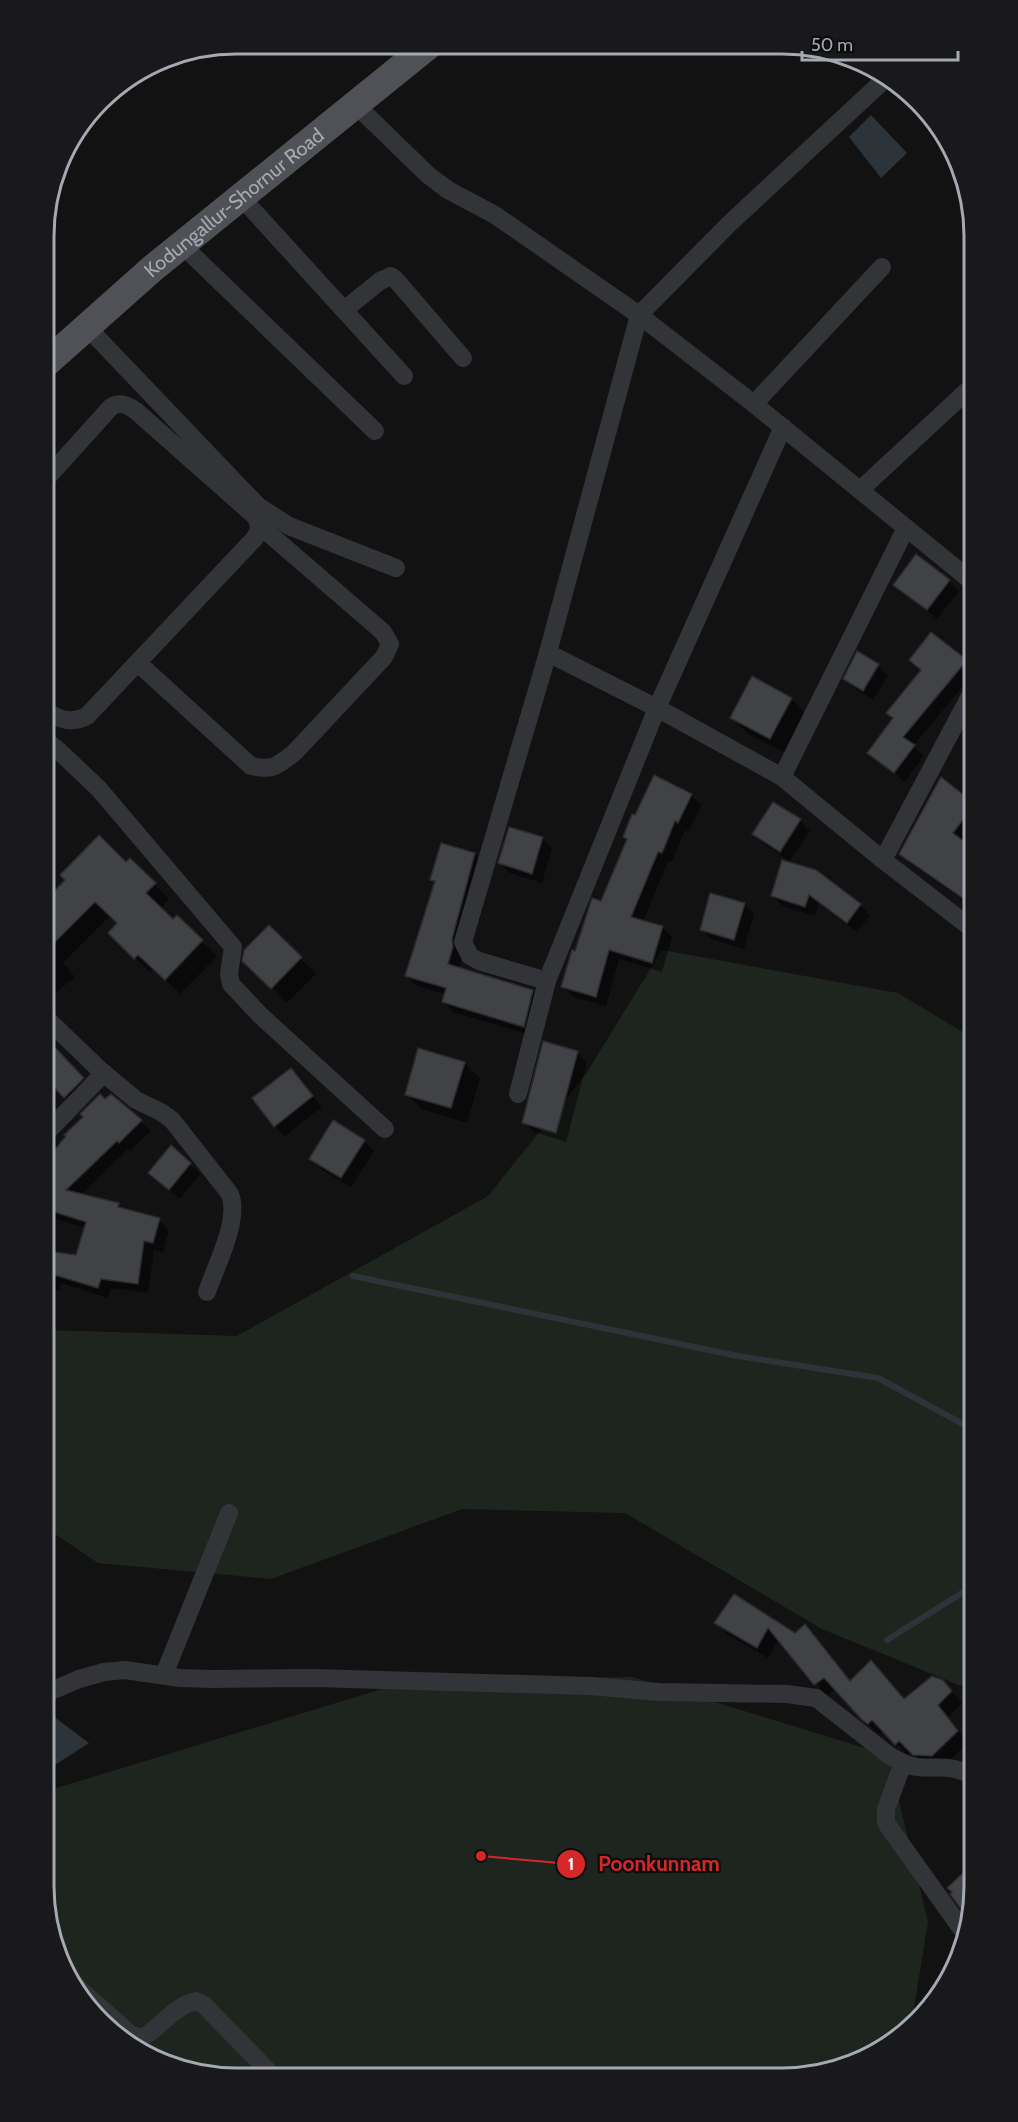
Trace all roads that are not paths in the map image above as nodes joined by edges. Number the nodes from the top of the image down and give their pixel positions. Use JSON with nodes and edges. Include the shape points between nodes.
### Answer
{"nodes":[{"id":1,"x":418,"y":54,"type":"edge"},
{"id":2,"x":881,"y":83,"type":"edge"},
{"id":3,"x":355,"y":104,"type":"junction"},
{"id":4,"x":241,"y":197,"type":"junction"},
{"id":5,"x":182,"y":245,"type":"junction"},
{"id":6,"x":882,"y":267,"type":"dead end"},
{"id":7,"x":344,"y":310,"type":"junction"},
{"id":8,"x":639,"y":315,"type":"junction"},
{"id":9,"x":87,"y":327,"type":"junction"},
{"id":10,"x":54,"y":356,"type":"edge"},
{"id":11,"x":464,"y":358,"type":"dead end"},
{"id":12,"x":404,"y":376,"type":"dead end"},
{"id":13,"x":964,"y":394,"type":"edge"},
{"id":14,"x":754,"y":404,"type":"junction"},
{"id":15,"x":783,"y":428,"type":"junction"},
{"id":16,"x":375,"y":431,"type":"dead end"},
{"id":17,"x":54,"y":470,"type":"edge"},
{"id":18,"x":860,"y":490,"type":"junction"},
{"id":19,"x":259,"y":525,"type":"junction"},
{"id":20,"x":906,"y":528,"type":"junction"},
{"id":21,"x":396,"y":568,"type":"dead end"},
{"id":22,"x":964,"y":575,"type":"edge"},
{"id":23,"x":548,"y":653,"type":"junction"},
{"id":24,"x":138,"y":663,"type":"junction"},
{"id":25,"x":964,"y":707,"type":"edge"},
{"id":26,"x":657,"y":708,"type":"junction"},
{"id":27,"x":54,"y":716,"type":"edge"},
{"id":28,"x":54,"y":747,"type":"edge"},
{"id":29,"x":782,"y":777,"type":"junction"},
{"id":30,"x":883,"y":860,"type":"junction"},
{"id":31,"x":964,"y":917,"type":"edge"},
{"id":32,"x":547,"y":981,"type":"junction"},
{"id":33,"x":54,"y":1026,"type":"edge"},
{"id":34,"x":104,"y":1072,"type":"junction"},
{"id":35,"x":518,"y":1094,"type":"dead end"},
{"id":36,"x":54,"y":1125,"type":"edge"},
{"id":37,"x":385,"y":1129,"type":"dead end"},
{"id":38,"x":207,"y":1292,"type":"dead end"},
{"id":39,"x":229,"y":1513,"type":"dead end"},
{"id":40,"x":164,"y":1675,"type":"junction"},
{"id":41,"x":54,"y":1690,"type":"edge"},
{"id":42,"x":903,"y":1763,"type":"junction"},
{"id":43,"x":964,"y":1772,"type":"edge"},
{"id":44,"x":960,"y":1926,"type":"edge"},
{"id":45,"x":102,"y":2009,"type":"edge"},
{"id":46,"x":128,"y":2032,"type":"edge"},
{"id":47,"x":130,"y":2033,"type":"edge"},
{"id":48,"x":266,"y":2068,"type":"edge"}],
"edges":[{"from":1,"to":3,"type":"main road","name":"Kodungallur-Shornur Road"},
{"from":2,"to":8,"type":"street","via":[[730,223]]},
{"from":3,"to":4,"type":"main road","name":"Kodungallur-Shornur Road"},
{"from":3,"to":8,"type":"street","via":[[448,190],[495,215]]},
{"from":4,"to":5,"type":"main road","name":"Kodungallur-Shornur Road"},
{"from":4,"to":7,"type":"street"},
{"from":5,"to":9,"type":"main road","name":"Kodungallur-Shornur Road"},
{"from":5,"to":16,"type":"street"},
{"from":6,"to":14,"type":"street"},
{"from":7,"to":11,"type":"street","via":[[391,276]]},
{"from":7,"to":12,"type":"street"},
{"from":8,"to":14,"type":"street"},
{"from":8,"to":23,"type":"street"},
{"from":9,"to":10,"type":"main road","name":"Kodungallur-Shornur Road"},
{"from":9,"to":21,"type":"street","via":[[258,506],[289,526]]},
{"from":13,"to":18,"type":"street"},
{"from":14,"to":15,"type":"street"},
{"from":15,"to":18,"type":"street"},
{"from":15,"to":26,"type":"street"},
{"from":17,"to":19,"type":"street","via":[[111,407],[129,405],[256,518]]},
{"from":18,"to":20,"type":"street"},
{"from":19,"to":24,"type":"street","via":[[254,539]]},
{"from":19,"to":24,"type":"street","via":[[383,633],[390,644],[384,657],[294,753],[267,769],[251,766]]},
{"from":20,"to":22,"type":"street"},
{"from":20,"to":29,"type":"street"},
{"from":23,"to":26,"type":"street"},
{"from":23,"to":32,"type":"street","via":[[463,942],[479,961]]},
{"from":24,"to":27,"type":"street","via":[[87,716],[78,721]]},
{"from":25,"to":30,"type":"street"},
{"from":26,"to":29,"type":"street"},
{"from":26,"to":32,"type":"street"},
{"from":28,"to":37,"type":"street","via":[[99,789],[233,947],[231,984]]},
{"from":29,"to":30,"type":"street"},
{"from":30,"to":31,"type":"street"},
{"from":32,"to":35,"type":"street"},
{"from":33,"to":34,"type":"street"},
{"from":34,"to":36,"type":"street"},
{"from":34,"to":38,"type":"street","via":[[135,1100],[172,1120],[230,1194],[234,1205],[232,1222]]},
{"from":39,"to":40,"type":"street"},
{"from":40,"to":41,"type":"street","via":[[104,1671]]},
{"from":40,"to":42,"type":"street","via":[[788,1694],[816,1698]]},
{"from":42,"to":43,"type":"street"},
{"from":42,"to":44,"type":"street","via":[[886,1809],[886,1823]]},
{"from":45,"to":46,"type":"street"},
{"from":47,"to":48,"type":"street","via":[[147,2035],[180,2006],[196,2001]]}]}
